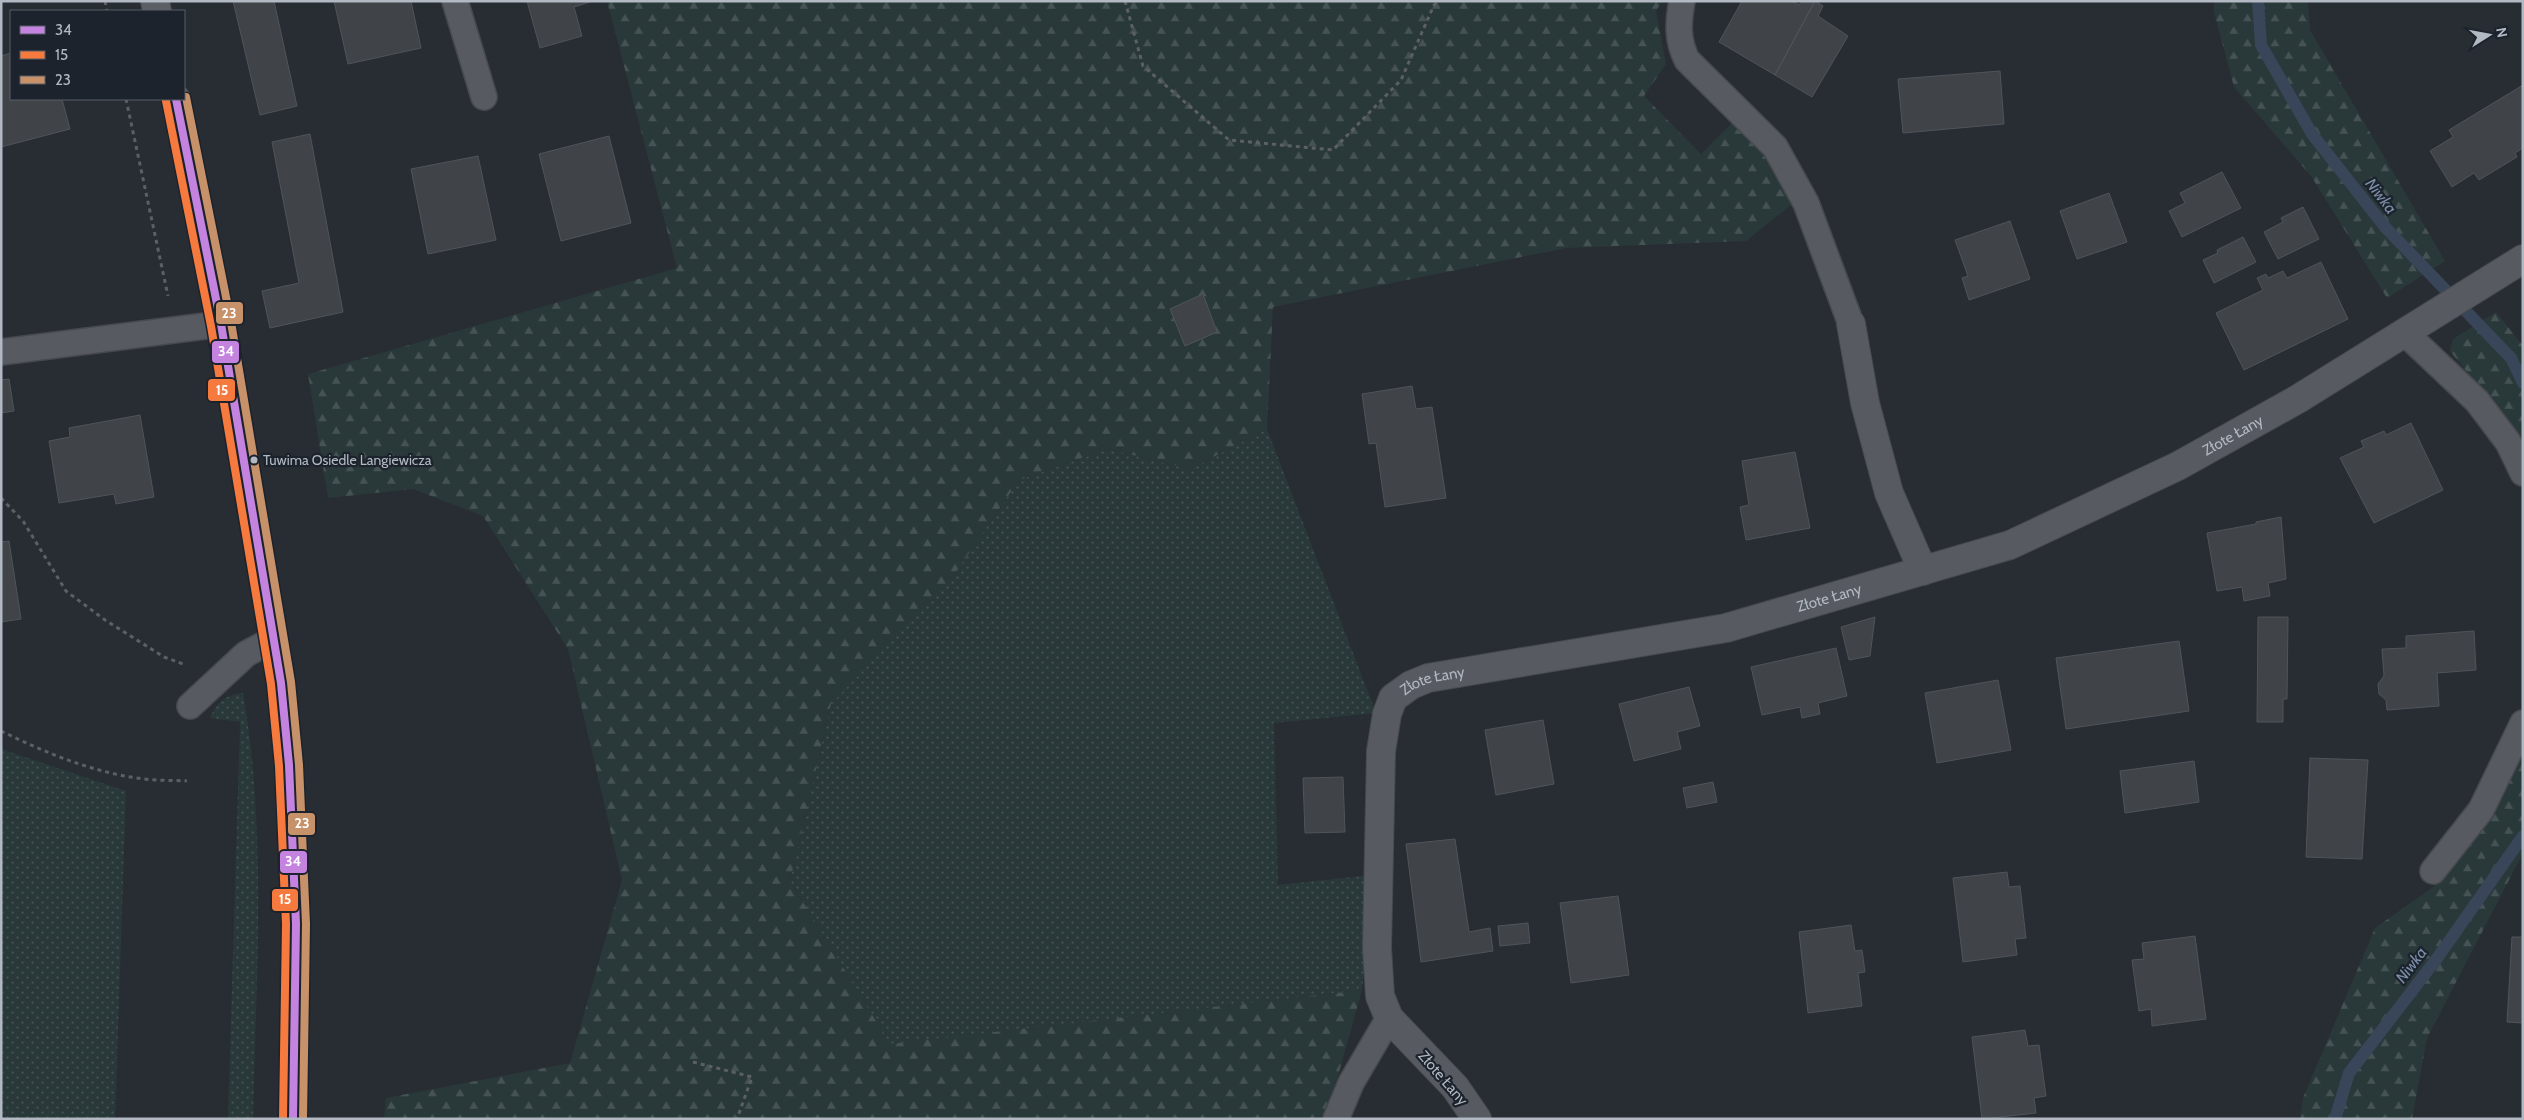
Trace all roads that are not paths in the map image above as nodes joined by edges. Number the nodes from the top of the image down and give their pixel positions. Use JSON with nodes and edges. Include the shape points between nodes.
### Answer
{"nodes":[{"id":1,"x":455,"y":1,"type":"edge"},
{"id":2,"x":1682,"y":1,"type":"edge"},
{"id":3,"x":484,"y":97,"type":"dead end"},
{"id":4,"x":176,"y":100,"type":"edge"},
{"id":5,"x":2523,"y":258,"type":"edge"},
{"id":6,"x":221,"y":324,"type":"junction"},
{"id":7,"x":1850,"y":324,"type":"joint"},
{"id":8,"x":2412,"y":327,"type":"junction"},
{"id":9,"x":1,"y":352,"type":"edge"},
{"id":10,"x":2523,"y":473,"type":"edge"},
{"id":11,"x":1923,"y":571,"type":"junction"},
{"id":12,"x":274,"y":639,"type":"junction"},
{"id":13,"x":190,"y":706,"type":"dead end"},
{"id":14,"x":2523,"y":723,"type":"edge"},
{"id":15,"x":2432,"y":871,"type":"dead end"},
{"id":16,"x":1389,"y":1018,"type":"junction"},
{"id":17,"x":293,"y":1119,"type":"edge"},
{"id":18,"x":1336,"y":1119,"type":"edge"},
{"id":19,"x":1477,"y":1119,"type":"edge"}],
"edges":[{"from":1,"to":3,"type":"lane"},
{"from":2,"to":7,"type":"lane","via":[[1679,44],[1687,60],[1775,147],[1806,203]]},
{"from":4,"to":6,"type":"street"},
{"from":5,"to":8,"type":"street","name":"Złote Łany"},
{"from":6,"to":9,"type":"lane"},
{"from":6,"to":12,"type":"street"},
{"from":7,"to":11,"type":"street","via":[[1865,404],[1889,493]]},
{"from":8,"to":10,"type":"lane","via":[[2477,401],[2508,442]]},
{"from":8,"to":11,"type":"street","name":"Złote Łany","via":[[2298,399],[2178,466],[2010,545]]},
{"from":11,"to":16,"type":"street","name":"Złote Łany","via":[[1726,628],[1428,678],[1410,685],[1393,698],[1387,714],[1382,751],[1377,948],[1380,996]]},
{"from":12,"to":13,"type":"lane","via":[[246,654]]},
{"from":12,"to":17,"type":"street","via":[[289,765],[296,924]]},
{"from":14,"to":15,"type":"lane","via":[[2481,810]]},
{"from":16,"to":18,"type":"lane","via":[[1351,1083]]},
{"from":16,"to":19,"type":"street","name":"Złote Łany","via":[[1455,1087]]}]}
